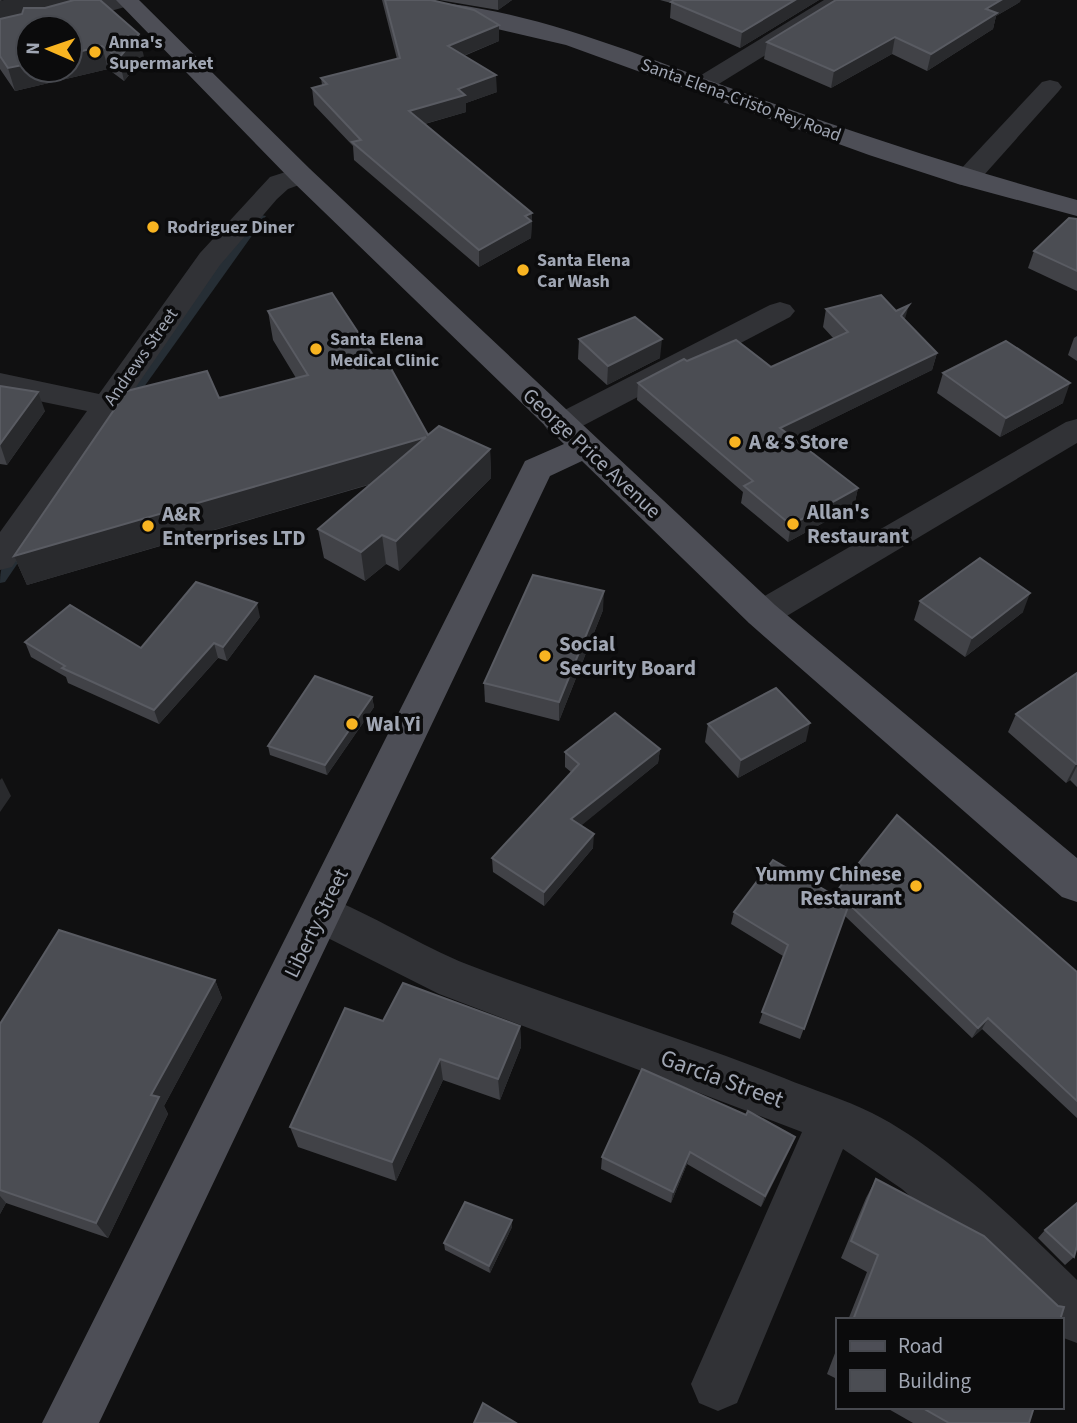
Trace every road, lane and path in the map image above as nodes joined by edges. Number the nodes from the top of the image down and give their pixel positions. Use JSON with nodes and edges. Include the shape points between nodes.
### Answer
{"nodes":[{"id":1,"x":126,"y":0,"type":"edge"},
{"id":2,"x":403,"y":0,"type":"edge"},
{"id":3,"x":839,"y":0,"type":"edge"},
{"id":4,"x":0,"y":35,"type":"edge"},
{"id":5,"x":701,"y":85,"type":"junction"},
{"id":6,"x":1050,"y":87,"type":"dead end"},
{"id":7,"x":301,"y":175,"type":"junction"},
{"id":8,"x":967,"y":178,"type":"junction"},
{"id":9,"x":1077,"y":208,"type":"edge"},
{"id":10,"x":780,"y":311,"type":"dead end"},
{"id":11,"x":0,"y":383,"type":"edge"},
{"id":12,"x":107,"y":405,"type":"junction"},
{"id":13,"x":1077,"y":429,"type":"edge"},
{"id":14,"x":573,"y":436,"type":"junction"},
{"id":15,"x":3,"y":548,"type":"edge"},
{"id":16,"x":762,"y":614,"type":"junction"},
{"id":17,"x":1077,"y":884,"type":"edge"},
{"id":18,"x":321,"y":914,"type":"junction"},
{"id":19,"x":831,"y":1121,"type":"junction"},
{"id":20,"x":1077,"y":1317,"type":"edge"},
{"id":21,"x":718,"y":1384,"type":"dead end"},
{"id":22,"x":70,"y":1423,"type":"edge"}],
"edges":[{"from":1,"to":4,"type":"street"},
{"from":1,"to":7,"type":"main road","name":"George Price Avenue"},
{"from":2,"to":5,"type":"main road","name":"Santa Elena-Cristo Rey Road","via":[[536,29]]},
{"from":3,"to":5,"type":"street"},
{"from":5,"to":8,"type":"main road","name":"Santa Elena-Cristo Rey Road"},
{"from":6,"to":8,"type":"street"},
{"from":7,"to":12,"type":"street","name":"Andrews Street","via":[[279,183],[236,226]]},
{"from":7,"to":14,"type":"main road","name":"George Price Avenue"},
{"from":8,"to":9,"type":"main road","name":"Santa Elena-Cristo Rey Road"},
{"from":10,"to":14,"type":"street"},
{"from":11,"to":12,"type":"street"},
{"from":12,"to":15,"type":"street","name":"Andrews Street"},
{"from":13,"to":16,"type":"street"},
{"from":14,"to":16,"type":"main road","name":"George Price Avenue"},
{"from":14,"to":18,"type":"main road","name":"Liberty Street","via":[[537,469]]},
{"from":16,"to":17,"type":"main road","name":"George Price Avenue"},
{"from":18,"to":19,"type":"street","name":"García Street","via":[[455,979]]},
{"from":18,"to":22,"type":"main road","name":"Liberty Street"},
{"from":19,"to":20,"type":"street","name":"García Street","via":[[856,1130],[919,1172],[1016,1256]]},
{"from":19,"to":21,"type":"street"}]}
